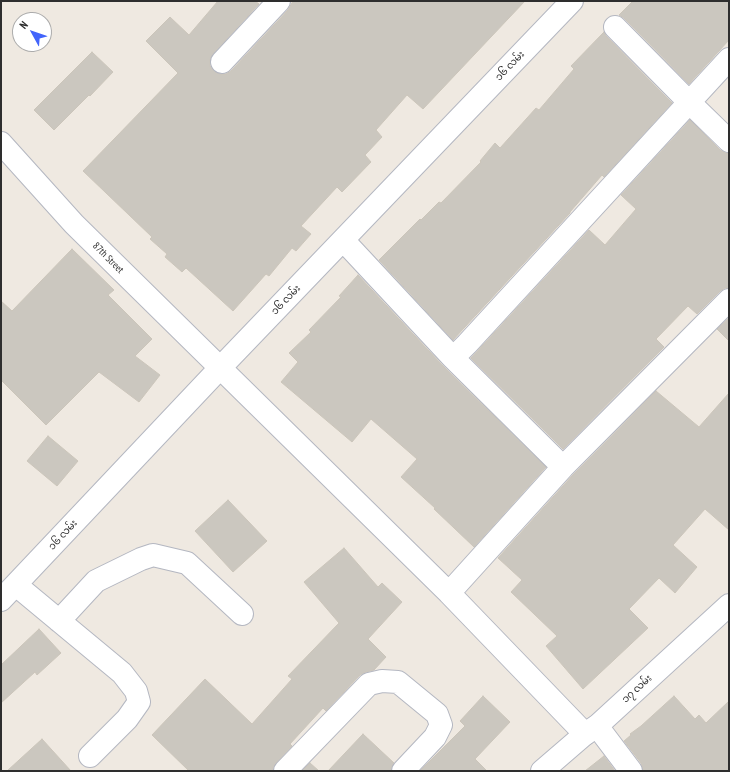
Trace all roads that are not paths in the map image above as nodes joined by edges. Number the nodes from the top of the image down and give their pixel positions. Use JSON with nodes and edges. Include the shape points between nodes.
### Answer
{"nodes":[{"id":1,"x":279,"y":1,"type":"edge"},
{"id":2,"x":572,"y":1,"type":"edge"},
{"id":3,"x":615,"y":27,"type":"dead end"},
{"id":4,"x":729,"y":59,"type":"edge"},
{"id":5,"x":222,"y":62,"type":"dead end"},
{"id":6,"x":689,"y":102,"type":"junction"},
{"id":7,"x":729,"y":141,"type":"edge"},
{"id":8,"x":1,"y":143,"type":"edge"},
{"id":9,"x":343,"y":240,"type":"junction"},
{"id":10,"x":729,"y":300,"type":"edge"},
{"id":11,"x":453,"y":358,"type":"junction"},
{"id":12,"x":220,"y":368,"type":"junction"},
{"id":13,"x":563,"y":468,"type":"junction"},
{"id":14,"x":16,"y":585,"type":"junction"},
{"id":15,"x":449,"y":593,"type":"junction"},
{"id":16,"x":1,"y":600,"type":"edge"},
{"id":17,"x":729,"y":605,"type":"edge"},
{"id":18,"x":242,"y":614,"type":"dead end"},
{"id":19,"x":60,"y":621,"type":"junction"},
{"id":20,"x":591,"y":730,"type":"junction"},
{"id":21,"x":90,"y":756,"type":"dead end"},
{"id":22,"x":285,"y":771,"type":"edge"},
{"id":23,"x":403,"y":771,"type":"edge"},
{"id":24,"x":542,"y":771,"type":"edge"},
{"id":25,"x":631,"y":771,"type":"edge"}],
"edges":[{"from":1,"to":5,"type":"street"},
{"from":2,"to":9,"type":"street","name":"၁၆ လမ်း"},
{"from":3,"to":6,"type":"street"},
{"from":4,"to":6,"type":"street"},
{"from":6,"to":7,"type":"street"},
{"from":6,"to":11,"type":"street"},
{"from":8,"to":12,"type":"street","name":"87th Street","via":[[74,224]]},
{"from":9,"to":11,"type":"street"},
{"from":9,"to":12,"type":"street","name":"၁၆ လမ်း"},
{"from":10,"to":13,"type":"street"},
{"from":11,"to":13,"type":"street"},
{"from":12,"to":14,"type":"street","name":"၁၆ လမ်း"},
{"from":12,"to":15,"type":"street","name":"87th Street"},
{"from":13,"to":15,"type":"street"},
{"from":14,"to":16,"type":"street","name":"၁၆ လမ်း"},
{"from":14,"to":19,"type":"street"},
{"from":15,"to":20,"type":"street","name":"87th Street"},
{"from":17,"to":20,"type":"street","name":"၁၇ လမ်း"},
{"from":18,"to":19,"type":"street","via":[[186,563],[153,555],[96,581]]},
{"from":19,"to":21,"type":"street","via":[[122,673],[136,691],[139,702],[128,719]]},
{"from":20,"to":24,"type":"street","name":"၁၇ လမ်း"},
{"from":20,"to":25,"type":"street","name":"87th Street"},
{"from":22,"to":23,"type":"street","via":[[369,684],[382,681],[398,682],[437,714],[441,725],[435,737]]}]}
